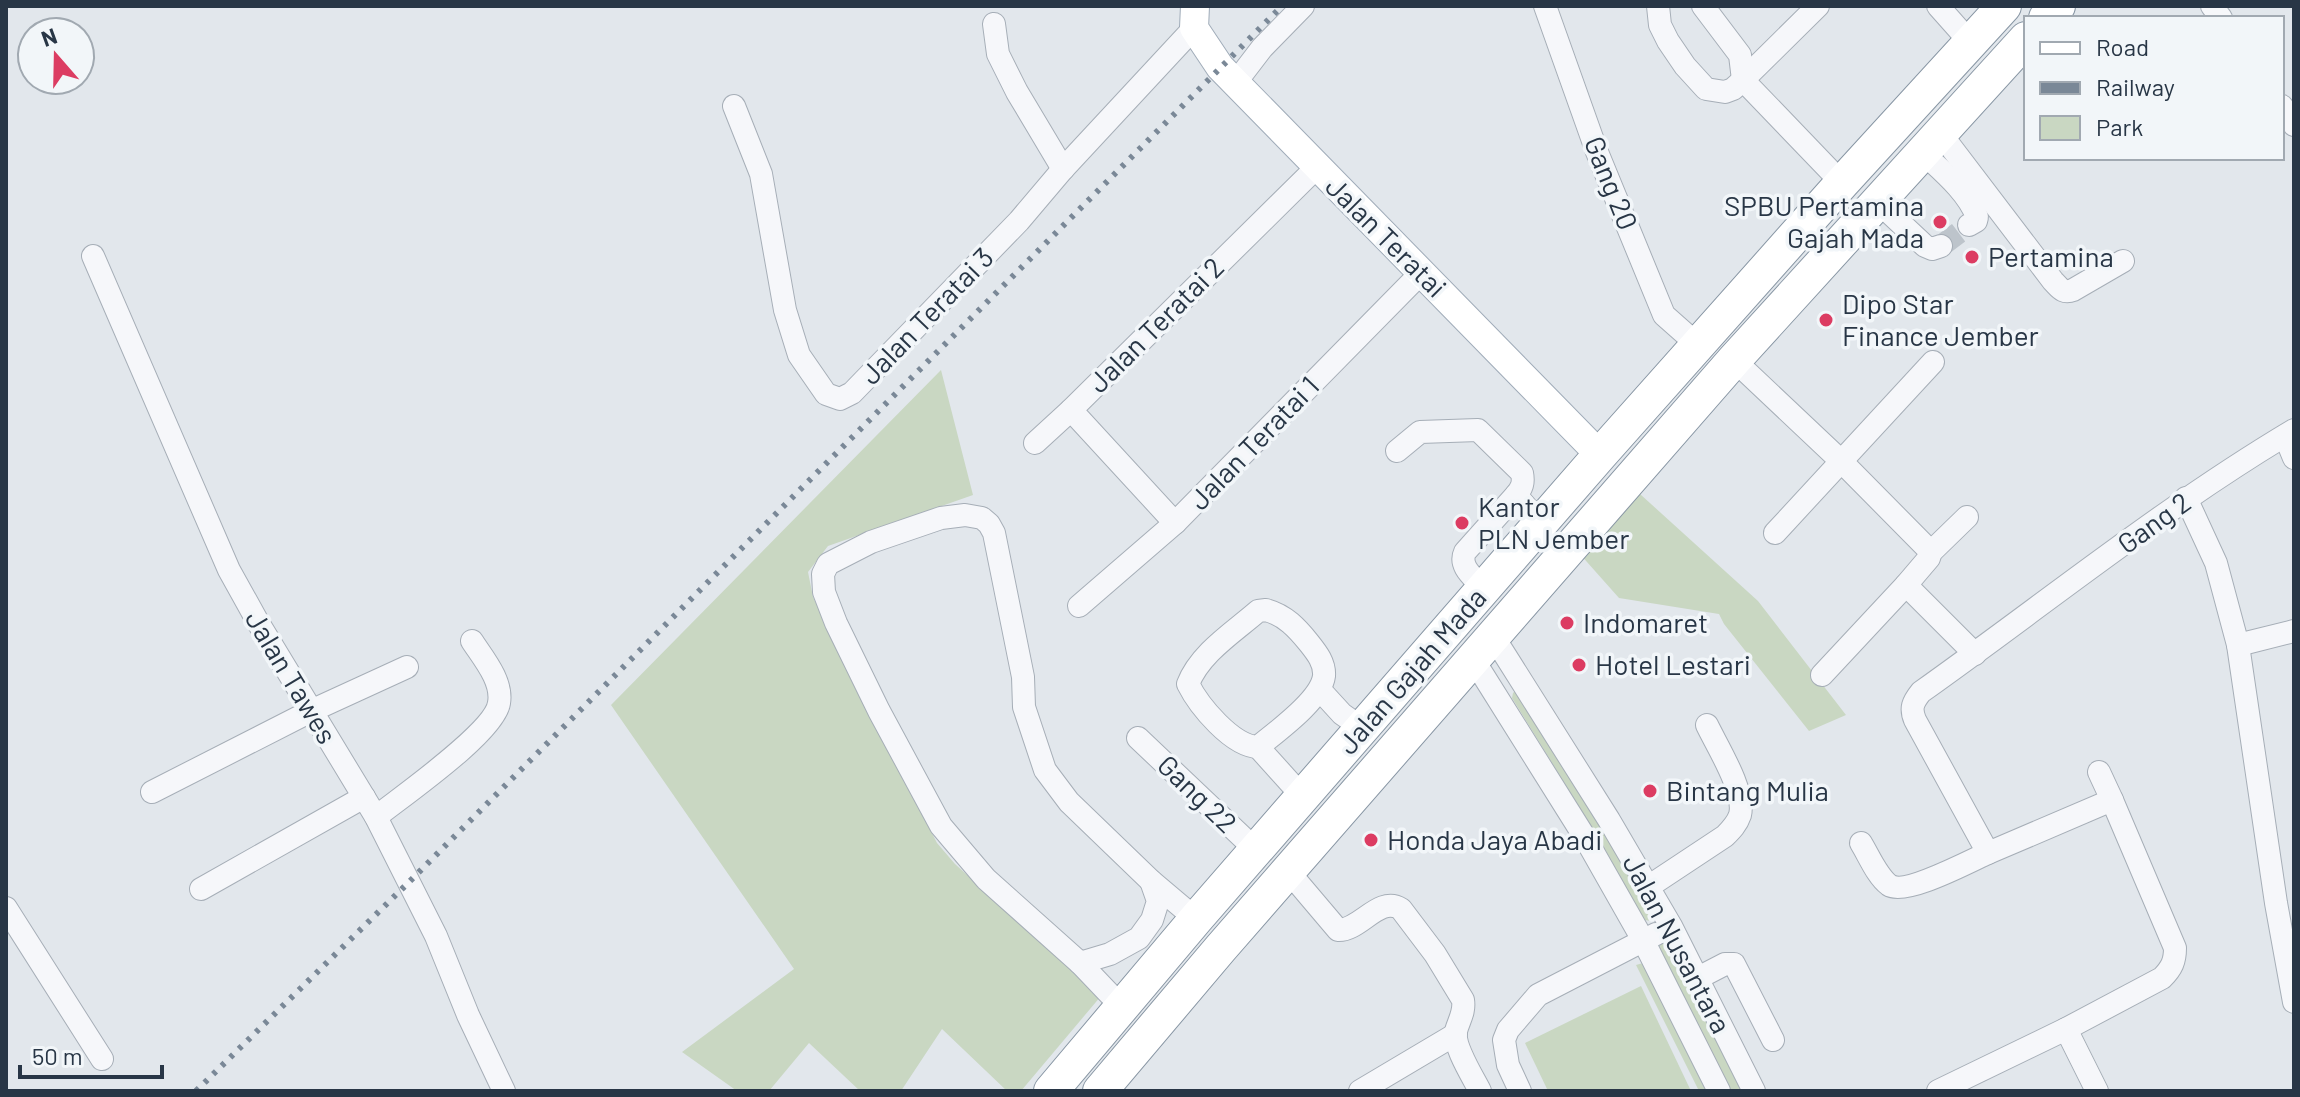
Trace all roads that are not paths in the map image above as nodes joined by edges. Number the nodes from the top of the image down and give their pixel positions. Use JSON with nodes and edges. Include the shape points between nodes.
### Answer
{"nodes":[{"id":1,"x":1303,"y":6,"type":"edge"},
{"id":2,"x":1545,"y":6,"type":"edge"},
{"id":3,"x":1658,"y":6,"type":"edge"},
{"id":4,"x":1703,"y":6,"type":"edge"},
{"id":5,"x":1818,"y":6,"type":"edge"},
{"id":6,"x":1938,"y":6,"type":"edge"},
{"id":7,"x":2004,"y":6,"type":"edge"},
{"id":8,"x":1194,"y":17,"type":"edge"},
{"id":9,"x":994,"y":24,"type":"dead end"},
{"id":10,"x":2024,"y":41,"type":"edge"},
{"id":11,"x":1970,"y":42,"type":"junction"},
{"id":12,"x":1743,"y":80,"type":"junction"},
{"id":13,"x":1236,"y":82,"type":"junction"},
{"id":14,"x":734,"y":106,"type":"dead end"},
{"id":15,"x":1932,"y":144,"type":"junction"},
{"id":16,"x":1317,"y":167,"type":"junction"},
{"id":17,"x":1063,"y":169,"type":"junction"},
{"id":18,"x":1842,"y":183,"type":"junction"},
{"id":19,"x":1878,"y":202,"type":"junction"},
{"id":20,"x":1969,"y":225,"type":"dead end"},
{"id":21,"x":1941,"y":246,"type":"dead end"},
{"id":22,"x":93,"y":256,"type":"dead end"},
{"id":23,"x":2123,"y":261,"type":"dead end"},
{"id":24,"x":1422,"y":272,"type":"junction"},
{"id":25,"x":1699,"y":346,"type":"junction"},
{"id":26,"x":1734,"y":360,"type":"junction"},
{"id":27,"x":1933,"y":362,"type":"dead end"},
{"id":28,"x":1071,"y":410,"type":"junction"},
{"id":29,"x":2290,"y":433,"type":"edge"},
{"id":30,"x":1035,"y":443,"type":"dead end"},
{"id":31,"x":1397,"y":451,"type":"dead end"},
{"id":32,"x":1600,"y":455,"type":"junction"},
{"id":33,"x":2294,"y":458,"type":"edge"},
{"id":34,"x":1841,"y":461,"type":"junction"},
{"id":35,"x":1516,"y":495,"type":"junction"},
{"id":36,"x":2186,"y":498,"type":"junction"},
{"id":37,"x":1967,"y":517,"type":"dead end"},
{"id":38,"x":1543,"y":520,"type":"junction"},
{"id":39,"x":1175,"y":523,"type":"junction"},
{"id":40,"x":1775,"y":533,"type":"dead end"},
{"id":41,"x":1931,"y":552,"type":"junction"},
{"id":42,"x":1906,"y":585,"type":"junction"},
{"id":43,"x":1484,"y":589,"type":"junction"},
{"id":44,"x":1079,"y":606,"type":"dead end"},
{"id":45,"x":2294,"y":631,"type":"edge"},
{"id":46,"x":472,"y":641,"type":"dead end"},
{"id":47,"x":2238,"y":645,"type":"junction"},
{"id":48,"x":1483,"y":648,"type":"junction"},
{"id":49,"x":1975,"y":654,"type":"junction"},
{"id":50,"x":407,"y":667,"type":"dead end"},
{"id":51,"x":1822,"y":675,"type":"dead end"},
{"id":52,"x":1320,"y":690,"type":"junction"},
{"id":53,"x":311,"y":711,"type":"junction"},
{"id":54,"x":1707,"y":725,"type":"dead end"},
{"id":55,"x":1362,"y":728,"type":"junction"},
{"id":56,"x":1138,"y":738,"type":"dead end"},
{"id":57,"x":1258,"y":747,"type":"junction"},
{"id":58,"x":2099,"y":772,"type":"dead end"},
{"id":59,"x":152,"y":792,"type":"dead end"},
{"id":60,"x":364,"y":797,"type":"junction"},
{"id":61,"x":1303,"y":797,"type":"junction"},
{"id":62,"x":2112,"y":800,"type":"junction"},
{"id":63,"x":376,"y":817,"type":"junction"},
{"id":64,"x":1861,"y":843,"type":"dead end"},
{"id":65,"x":1256,"y":850,"type":"junction"},
{"id":66,"x":1988,"y":853,"type":"junction"},
{"id":67,"x":1288,"y":871,"type":"junction"},
{"id":68,"x":1151,"y":881,"type":"junction"},
{"id":69,"x":1648,"y":887,"type":"junction"},
{"id":70,"x":201,"y":889,"type":"dead end"},
{"id":71,"x":6,"y":908,"type":"edge"},
{"id":72,"x":1196,"y":919,"type":"junction"},
{"id":73,"x":1671,"y":926,"type":"junction"},
{"id":74,"x":1643,"y":940,"type":"junction"},
{"id":75,"x":1080,"y":963,"type":"junction"},
{"id":76,"x":1698,"y":978,"type":"junction"},
{"id":77,"x":2294,"y":1002,"type":"edge"},
{"id":78,"x":1121,"y":1006,"type":"junction"},
{"id":79,"x":2066,"y":1029,"type":"junction"},
{"id":80,"x":1456,"y":1034,"type":"junction"},
{"id":81,"x":1773,"y":1040,"type":"dead end"},
{"id":82,"x":102,"y":1059,"type":"dead end"},
{"id":83,"x":504,"y":1091,"type":"edge"},
{"id":84,"x":1051,"y":1091,"type":"edge"},
{"id":85,"x":1100,"y":1091,"type":"edge"},
{"id":86,"x":1360,"y":1091,"type":"edge"},
{"id":87,"x":1480,"y":1091,"type":"edge"},
{"id":88,"x":1520,"y":1091,"type":"edge"},
{"id":89,"x":1719,"y":1091,"type":"edge"},
{"id":90,"x":1754,"y":1091,"type":"edge"},
{"id":91,"x":1938,"y":1091,"type":"edge"},
{"id":92,"x":2097,"y":1091,"type":"edge"}],
"edges":[{"from":1,"to":13,"type":"street"},
{"from":2,"to":25,"type":"street","name":"Gang 20","via":[[1664,315]]},
{"from":3,"to":12,"type":"street","via":[[1668,41],[1706,89],[1725,92]]},
{"from":4,"to":12,"type":"street","via":[[1740,55]]},
{"from":5,"to":12,"type":"street"},
{"from":6,"to":11,"type":"street"},
{"from":7,"to":11,"type":"highway","name":"Jalan Gajah Mada"},
{"from":8,"to":13,"type":"main road","name":"Jalan Teratai","via":[[1220,67]]},
{"from":8,"to":17,"type":"street","name":"Jalan Teratai 3"},
{"from":9,"to":17,"type":"street","via":[[998,54]]},
{"from":10,"to":15,"type":"highway","name":"Jalan Gajah Mada"},
{"from":11,"to":18,"type":"highway","name":"Jalan Gajah Mada"},
{"from":12,"to":18,"type":"street"},
{"from":13,"to":16,"type":"main road","name":"Jalan Teratai"},
{"from":14,"to":17,"type":"street","name":"Jalan Teratai 3","via":[[761,174],[785,310],[799,355],[826,394],[840,399],[852,393],[1019,221]]},
{"from":15,"to":19,"type":"highway","name":"Jalan Gajah Mada"},
{"from":15,"to":20,"type":"street","via":[[1941,170],[1973,206],[1977,217]]},
{"from":15,"to":23,"type":"street","via":[[2063,291]]},
{"from":16,"to":24,"type":"main road","name":"Jalan Teratai"},
{"from":16,"to":28,"type":"street","name":"Jalan Teratai 2"},
{"from":18,"to":25,"type":"highway","name":"Jalan Gajah Mada"},
{"from":19,"to":21,"type":"street","via":[[1925,246]]},
{"from":19,"to":26,"type":"highway","name":"Jalan Gajah Mada"},
{"from":22,"to":53,"type":"street","name":"Jalan Tawes","via":[[229,570]]},
{"from":24,"to":32,"type":"main road","name":"Jalan Teratai"},
{"from":24,"to":39,"type":"street","name":"Jalan Teratai 1"},
{"from":25,"to":32,"type":"highway","name":"Jalan Gajah Mada"},
{"from":26,"to":34,"type":"street"},
{"from":26,"to":48,"type":"highway","name":"Jalan Gajah Mada"},
{"from":27,"to":34,"type":"street"},
{"from":28,"to":30,"type":"street"},
{"from":28,"to":39,"type":"street","name":"Jalan Teratai 2"},
{"from":29,"to":33,"type":"street"},
{"from":29,"to":36,"type":"street","name":"Gang 2"},
{"from":31,"to":35,"type":"street","via":[[1420,432],[1478,430],[1522,473],[1524,481]]},
{"from":32,"to":38,"type":"highway","name":"Jalan Gajah Mada"},
{"from":34,"to":40,"type":"street"},
{"from":34,"to":41,"type":"street"},
{"from":35,"to":38,"type":"street"},
{"from":35,"to":43,"type":"street","via":[[1463,557],[1464,567]]},
{"from":36,"to":47,"type":"street","via":[[2216,563]]},
{"from":36,"to":49,"type":"street","name":"Gang 2"},
{"from":37,"to":41,"type":"street"},
{"from":38,"to":43,"type":"highway","name":"Jalan Gajah Mada"},
{"from":39,"to":44,"type":"street","name":"Jalan Teratai 1"},
{"from":41,"to":42,"type":"street"},
{"from":42,"to":49,"type":"street"},
{"from":42,"to":51,"type":"street"},
{"from":43,"to":55,"type":"highway","name":"Jalan Gajah Mada"},
{"from":45,"to":47,"type":"street"},
{"from":46,"to":63,"type":"street","via":[[497,683],[500,704],[490,723]]},
{"from":47,"to":77,"type":"street"},
{"from":48,"to":67,"type":"highway","name":"Jalan Gajah Mada"},
{"from":48,"to":69,"type":"street","name":"Jalan Nusantara","via":[[1609,820]]},
{"from":48,"to":74,"type":"street","name":"Jalan Nusantara"},
{"from":49,"to":66,"type":"street","name":"Gang 2","via":[[1921,692],[1911,711]]},
{"from":50,"to":53,"type":"street"},
{"from":52,"to":55,"type":"street"},
{"from":52,"to":57,"type":"street"},
{"from":52,"to":57,"type":"street","via":[[1325,674],[1321,658],[1298,629],[1266,610],[1258,611],[1201,661],[1188,684],[1194,697],[1220,726],[1247,747]]},
{"from":53,"to":59,"type":"street"},
{"from":53,"to":60,"type":"street","name":"Jalan Tawes"},
{"from":54,"to":69,"type":"street","via":[[1738,794],[1740,815],[1725,836]]},
{"from":55,"to":61,"type":"highway","name":"Jalan Gajah Mada"},
{"from":56,"to":65,"type":"street","name":"Gang 22"},
{"from":57,"to":61,"type":"street"},
{"from":58,"to":62,"type":"street"},
{"from":60,"to":63,"type":"street","name":"Jalan Tawes"},
{"from":60,"to":70,"type":"street"},
{"from":61,"to":65,"type":"highway","name":"Jalan Gajah Mada"},
{"from":62,"to":66,"type":"street"},
{"from":62,"to":79,"type":"street","via":[[2175,948],[2175,961],[2162,978]]},
{"from":63,"to":83,"type":"street","name":"Jalan Tawes"},
{"from":64,"to":66,"type":"street","via":[[1893,888],[1923,882]]},
{"from":65,"to":72,"type":"highway","name":"Jalan Gajah Mada"},
{"from":67,"to":80,"type":"street","via":[[1338,930],[1388,905],[1401,909],[1463,1000]]},
{"from":67,"to":85,"type":"highway","name":"Jalan Gajah Mada"},
{"from":68,"to":72,"type":"street"},
{"from":68,"to":75,"type":"street","via":[[1158,901],[1139,938]]},
{"from":68,"to":75,"type":"street","via":[[1069,802],[1045,770],[1024,707],[1023,677],[989,524],[965,515],[941,518],[871,542],[828,564],[824,592],[836,623],[941,826],[986,879]]},
{"from":69,"to":73,"type":"street","name":"Jalan Nusantara"},
{"from":71,"to":82,"type":"street"},
{"from":72,"to":78,"type":"highway","name":"Jalan Gajah Mada"},
{"from":73,"to":74,"type":"street"},
{"from":73,"to":76,"type":"street","name":"Jalan Nusantara"},
{"from":74,"to":88,"type":"street","via":[[1530,1002],[1504,1040]]},
{"from":74,"to":89,"type":"street","name":"Jalan Nusantara"},
{"from":75,"to":78,"type":"street"},
{"from":76,"to":81,"type":"street","via":[[1734,964]]},
{"from":76,"to":90,"type":"street","name":"Jalan Nusantara"},
{"from":78,"to":84,"type":"highway","name":"Jalan Gajah Mada"},
{"from":79,"to":91,"type":"street"},
{"from":79,"to":92,"type":"street"},
{"from":80,"to":86,"type":"street"},
{"from":80,"to":87,"type":"street"}]}
